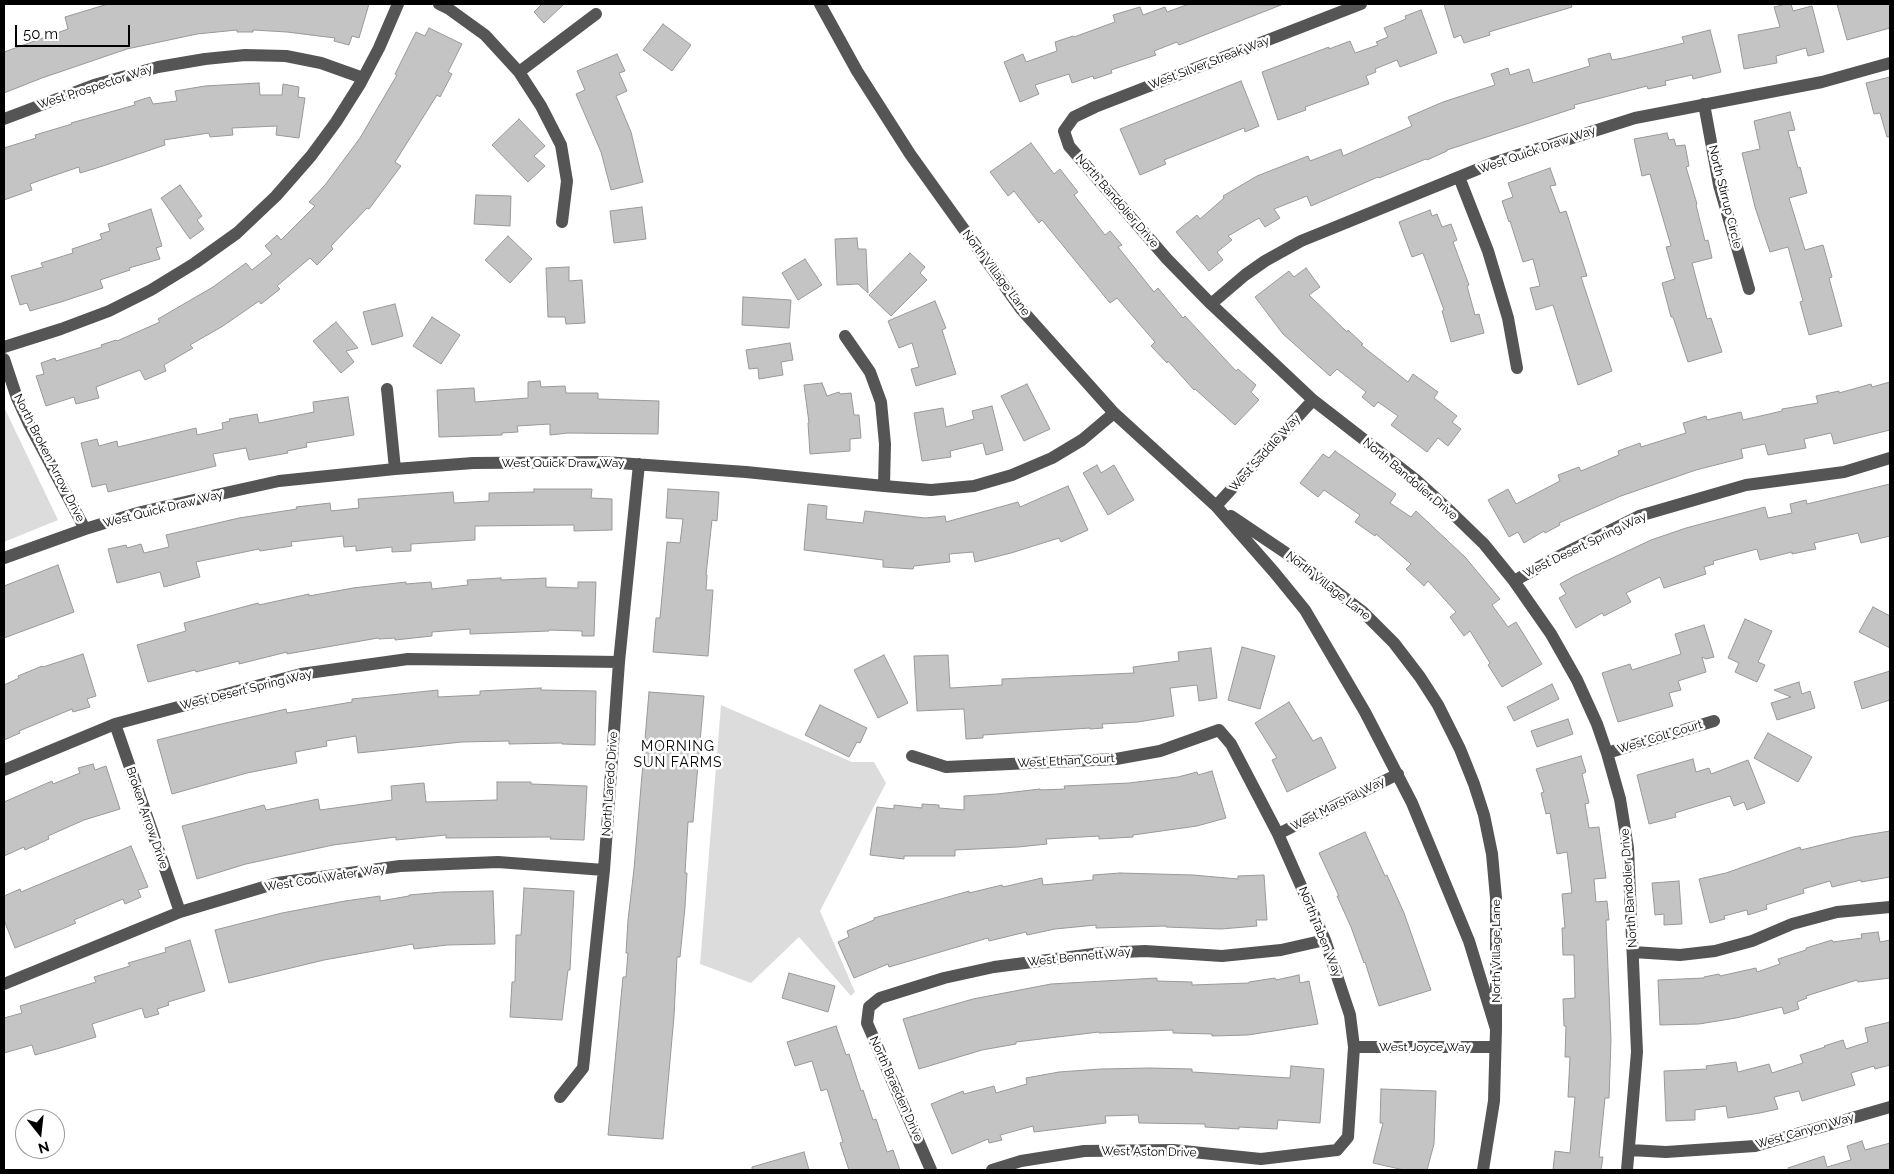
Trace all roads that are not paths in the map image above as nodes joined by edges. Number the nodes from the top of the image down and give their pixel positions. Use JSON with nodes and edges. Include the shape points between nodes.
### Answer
{"nodes":[{"id":1,"x":398,"y":4,"type":"edge"},
{"id":2,"x":439,"y":4,"type":"edge"},
{"id":3,"x":1361,"y":4,"type":"edge"},
{"id":4,"x":826,"y":6,"type":"edge"},
{"id":5,"x":596,"y":14,"type":"dead end"},
{"id":6,"x":1890,"y":63,"type":"edge"},
{"id":7,"x":519,"y":72,"type":"junction"},
{"id":8,"x":363,"y":78,"type":"junction"},
{"id":9,"x":1704,"y":104,"type":"junction"},
{"id":10,"x":4,"y":119,"type":"edge"},
{"id":11,"x":1064,"y":132,"type":"joint"},
{"id":12,"x":1459,"y":177,"type":"junction"},
{"id":13,"x":562,"y":222,"type":"dead end"},
{"id":14,"x":1749,"y":289,"type":"dead end"},
{"id":15,"x":1211,"y":304,"type":"junction"},
{"id":16,"x":845,"y":336,"type":"dead end"},
{"id":17,"x":4,"y":347,"type":"edge"},
{"id":18,"x":4,"y":359,"type":"edge"},
{"id":19,"x":1517,"y":368,"type":"dead end"},
{"id":20,"x":388,"y":389,"type":"dead end"},
{"id":21,"x":1313,"y":400,"type":"junction"},
{"id":22,"x":1114,"y":413,"type":"junction"},
{"id":23,"x":1890,"y":458,"type":"edge"},
{"id":24,"x":639,"y":464,"type":"junction"},
{"id":25,"x":395,"y":469,"type":"junction"},
{"id":26,"x":884,"y":486,"type":"junction"},
{"id":27,"x":1216,"y":506,"type":"junction"},
{"id":28,"x":85,"y":529,"type":"junction"},
{"id":29,"x":4,"y":558,"type":"edge"},
{"id":30,"x":1514,"y":581,"type":"junction"},
{"id":31,"x":619,"y":662,"type":"junction"},
{"id":32,"x":1714,"y":721,"type":"dead end"},
{"id":33,"x":115,"y":724,"type":"junction"},
{"id":34,"x":1219,"y":730,"type":"joint"},
{"id":35,"x":1607,"y":753,"type":"junction"},
{"id":36,"x":912,"y":756,"type":"dead end"},
{"id":37,"x":4,"y":770,"type":"edge"},
{"id":38,"x":1398,"y":774,"type":"junction"},
{"id":39,"x":1278,"y":834,"type":"junction"},
{"id":40,"x":604,"y":870,"type":"junction"},
{"id":41,"x":1890,"y":907,"type":"edge"},
{"id":42,"x":180,"y":912,"type":"junction"},
{"id":43,"x":1325,"y":940,"type":"junction"},
{"id":44,"x":1633,"y":952,"type":"junction"},
{"id":45,"x":4,"y":984,"type":"edge"},
{"id":46,"x":869,"y":1007,"type":"joint"},
{"id":47,"x":1496,"y":1029,"type":"junction"},
{"id":48,"x":1354,"y":1047,"type":"junction"},
{"id":49,"x":1495,"y":1047,"type":"junction"},
{"id":50,"x":560,"y":1097,"type":"dead end"},
{"id":51,"x":1890,"y":1107,"type":"edge"},
{"id":52,"x":1337,"y":1150,"type":"joint"},
{"id":53,"x":1630,"y":1150,"type":"junction"},
{"id":54,"x":932,"y":1170,"type":"edge"},
{"id":55,"x":992,"y":1170,"type":"edge"},
{"id":56,"x":1483,"y":1170,"type":"edge"},
{"id":57,"x":1627,"y":1170,"type":"edge"}],
"edges":[{"from":1,"to":8,"type":"street"},
{"from":2,"to":7,"type":"street","via":[[485,36]]},
{"from":3,"to":11,"type":"street","name":"West Silver Streak Way","via":[[1095,107],[1074,117]]},
{"from":4,"to":22,"type":"street","name":"North Village Lane","via":[[857,71],[967,236],[1022,309]]},
{"from":5,"to":7,"type":"street"},
{"from":6,"to":9,"type":"street","name":"West Quick Draw Way","via":[[1822,82]]},
{"from":7,"to":13,"type":"street","via":[[561,146],[567,181]]},
{"from":8,"to":10,"type":"street","name":"West Prospector Way","via":[[320,63],[286,56],[215,58],[158,67],[112,80]]},
{"from":8,"to":17,"type":"street","via":[[311,156],[237,234],[151,290],[109,311]]},
{"from":9,"to":12,"type":"street","name":"West Quick Draw Way","via":[[1635,118]]},
{"from":9,"to":14,"type":"street","name":"North Stirrup Circle","via":[[1719,185]]},
{"from":11,"to":15,"type":"street","name":"North Bandolier Drive","via":[[1069,146],[1167,259]]},
{"from":12,"to":15,"type":"street","name":"West Quick Draw Way","via":[[1302,241],[1265,261]]},
{"from":12,"to":19,"type":"street","via":[[1488,251],[1508,318]]},
{"from":15,"to":21,"type":"street","name":"North Bandolier Drive"},
{"from":16,"to":26,"type":"street","via":[[870,372],[881,402]]},
{"from":18,"to":28,"type":"street","name":"North Broken Arrow Drive","via":[[29,424]]},
{"from":20,"to":25,"type":"street"},
{"from":21,"to":27,"type":"street","name":"West Saddle Way"},
{"from":21,"to":30,"type":"street","name":"North Bandolier Drive","via":[[1416,480],[1484,544]]},
{"from":22,"to":26,"type":"street","name":"West Quick Draw Way","via":[[1082,440],[1052,458],[1012,474],[974,486],[931,490]]},
{"from":22,"to":27,"type":"street","name":"North Village Lane"},
{"from":23,"to":30,"type":"street","name":"West Desert Spring Way","via":[[1844,472],[1746,485],[1639,516]]},
{"from":24,"to":25,"type":"street","name":"West Quick Draw Way","via":[[474,463]]},
{"from":24,"to":26,"type":"street","name":"West Quick Draw Way"},
{"from":24,"to":31,"type":"street","name":"North Laredo Drive"},
{"from":25,"to":28,"type":"street","name":"West Quick Draw Way","via":[[279,481],[141,512]]},
{"from":27,"to":38,"type":"street","name":"North Village Lane","via":[[1305,610]]},
{"from":27,"to":47,"type":"street","name":"North Village Lane","via":[[1286,553],[1363,612],[1394,643],[1438,705],[1474,784],[1492,854],[1496,898]]},
{"from":28,"to":29,"type":"street","name":"West Quick Draw Way"},
{"from":30,"to":35,"type":"street","name":"North Bandolier Drive","via":[[1551,634],[1572,672]]},
{"from":31,"to":33,"type":"street","name":"West Desert Spring Way","via":[[408,659],[301,674]]},
{"from":31,"to":40,"type":"street","name":"North Laredo Drive"},
{"from":32,"to":35,"type":"street","name":"West Colt Court"},
{"from":33,"to":37,"type":"street","name":"West Desert Spring Way"},
{"from":33,"to":42,"type":"street","name":"Broken Arrow Drive"},
{"from":34,"to":36,"type":"street","name":"West Ethan Court","via":[[1160,751],[1116,759],[946,767]]},
{"from":34,"to":39,"type":"street","name":"North Taben Way","via":[[1231,744]]},
{"from":35,"to":44,"type":"street","name":"North Bandolier Drive","via":[[1620,799],[1628,848]]},
{"from":38,"to":39,"type":"street","name":"West Marshal Way"},
{"from":38,"to":47,"type":"street","name":"North Village Lane","via":[[1469,941]]},
{"from":39,"to":43,"type":"street","name":"North Taben Way"},
{"from":40,"to":42,"type":"street","name":"West Cool Water Way","via":[[498,862],[400,866],[277,883]]},
{"from":40,"to":50,"type":"street","name":"North Laredo Drive","via":[[583,1068]]},
{"from":41,"to":44,"type":"street","via":[[1828,915],[1792,924],[1752,941],[1715,951],[1680,955]]},
{"from":42,"to":45,"type":"street","name":"West Cool Water Way"},
{"from":43,"to":46,"type":"street","name":"West Bennett Way","via":[[1281,950],[1222,956],[1145,951],[1102,953],[994,967],[944,978],[880,998]]},
{"from":43,"to":48,"type":"street","name":"North Taben Way","via":[[1350,1015]]},
{"from":44,"to":53,"type":"street","name":"North Bandolier Drive","via":[[1637,1052]]},
{"from":46,"to":54,"type":"street","name":"North Braeden Drive","via":[[867,1023]]},
{"from":47,"to":49,"type":"street","name":"North Village Lane"},
{"from":48,"to":49,"type":"street","name":"West Joyce Way"},
{"from":48,"to":52,"type":"street","name":"North Taben Way","via":[[1348,1136]]},
{"from":49,"to":56,"type":"street","name":"North Village Lane","via":[[1494,1100]]},
{"from":51,"to":53,"type":"street","name":"West Canyon Way","via":[[1755,1146],[1666,1152]]},
{"from":52,"to":55,"type":"street","name":"West Aston Drive","via":[[1261,1159],[1174,1150],[1084,1151],[1021,1161]]},
{"from":53,"to":57,"type":"street","name":"North Bandolier Drive"}]}
